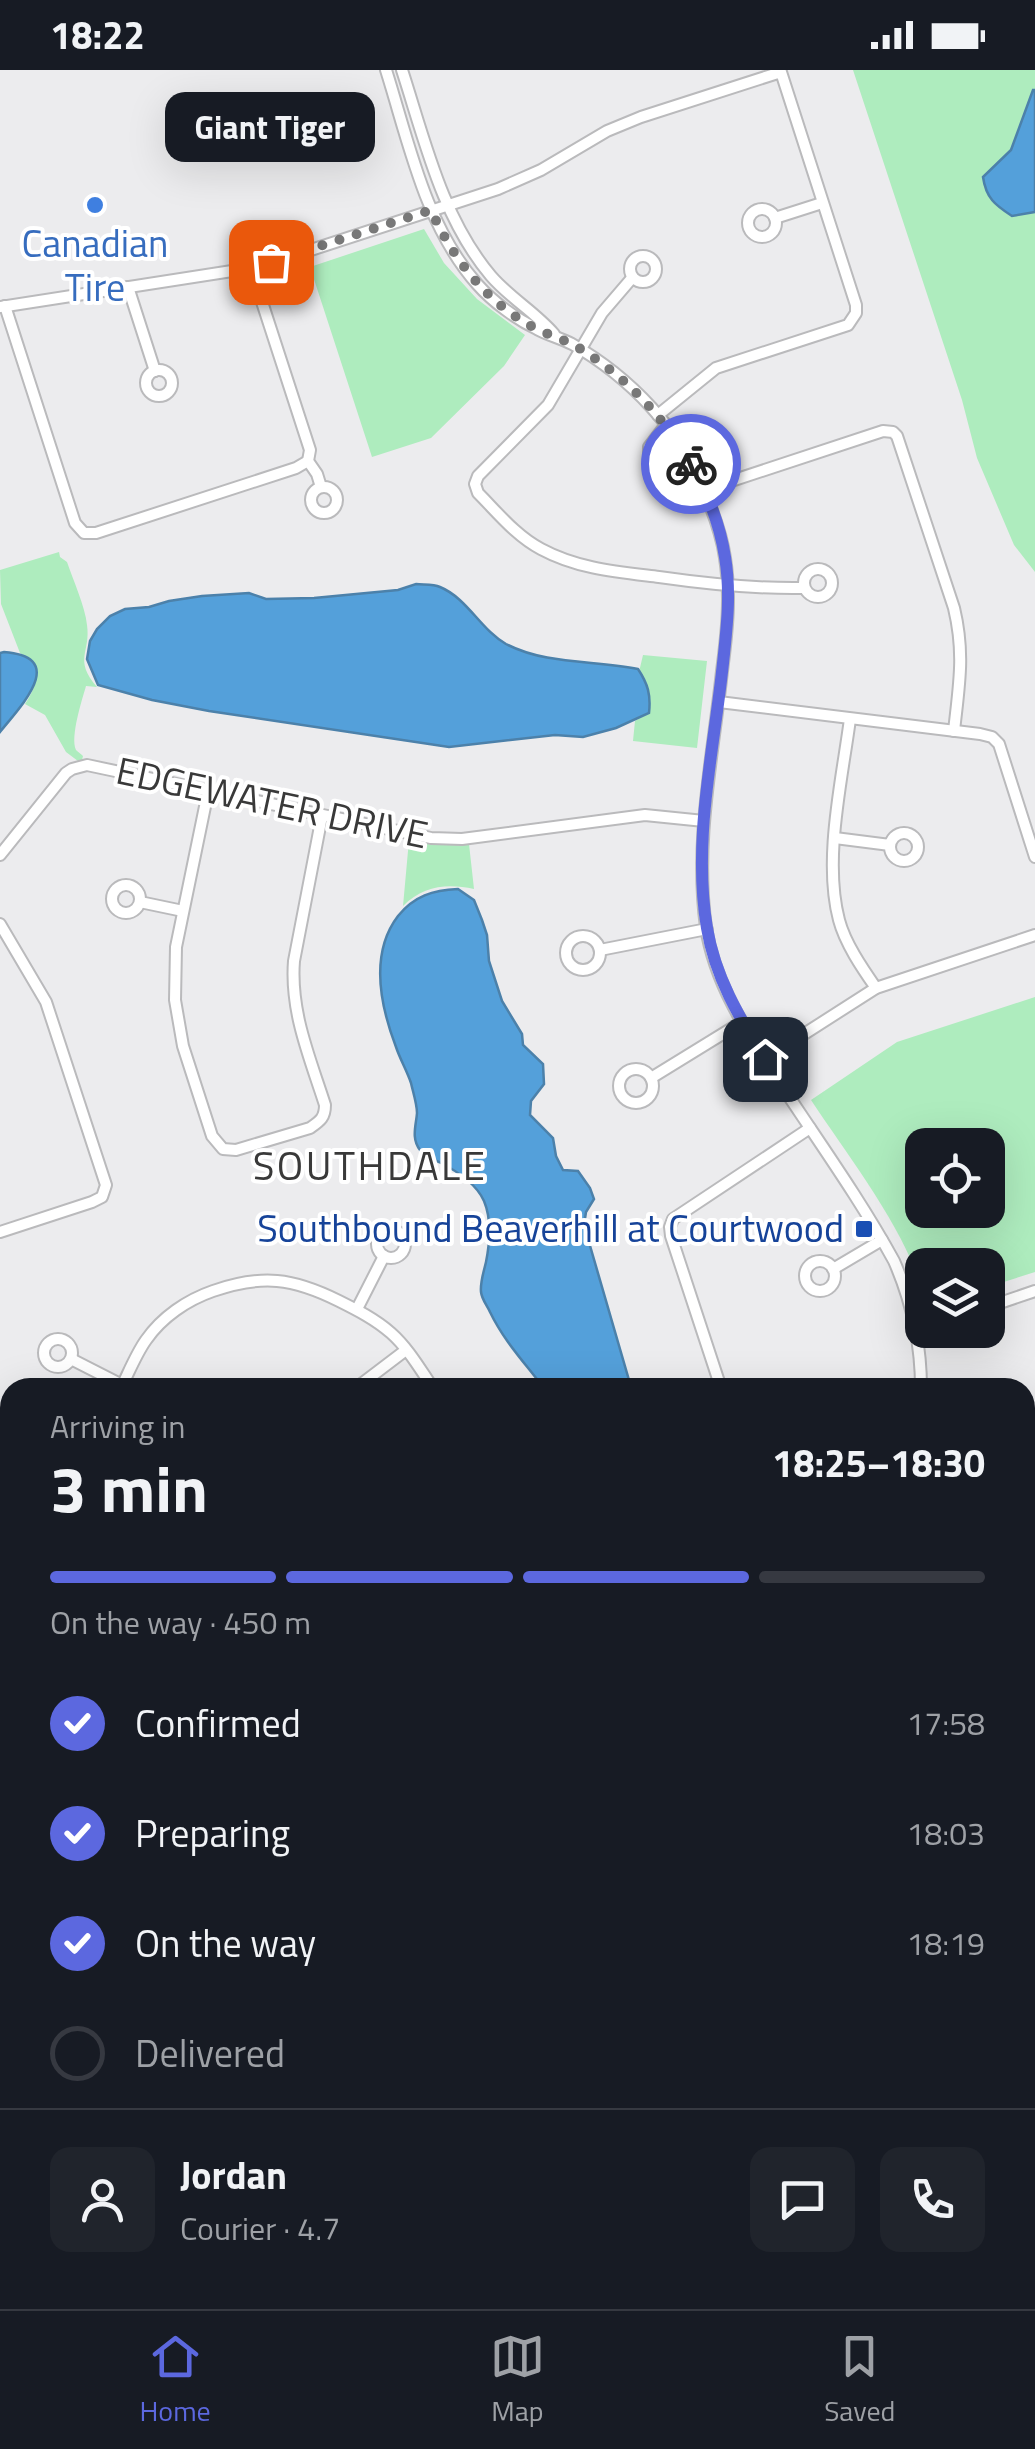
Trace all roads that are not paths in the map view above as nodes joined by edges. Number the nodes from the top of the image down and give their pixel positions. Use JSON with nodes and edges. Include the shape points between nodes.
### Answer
{"nodes":[{"id":1,"x":386,"y":70,"type":"edge"},
{"id":2,"x":402,"y":70,"type":"edge"},
{"id":3,"x":781,"y":72,"type":"edge"},
{"id":4,"x":822,"y":203,"type":"junction"},
{"id":5,"x":447,"y":205,"type":"junction"},
{"id":6,"x":431,"y":210,"type":"junction"},
{"id":7,"x":775,"y":218,"type":"dead end"},
{"id":8,"x":251,"y":268,"type":"junction"},
{"id":9,"x":632,"y":278,"type":"dead end"},
{"id":10,"x":128,"y":287,"type":"junction"},
{"id":11,"x":2,"y":307,"type":"edge"},
{"id":12,"x":555,"y":335,"type":"junction"},
{"id":13,"x":581,"y":350,"type":"junction"},
{"id":14,"x":155,"y":370,"type":"dead end"},
{"id":15,"x":658,"y":415,"type":"junction"},
{"id":16,"x":665,"y":426,"type":"junction"},
{"id":17,"x":308,"y":461,"type":"junction"},
{"id":18,"x":690,"y":462,"type":"junction"},
{"id":19,"x":321,"y":487,"type":"dead end"},
{"id":20,"x":704,"y":490,"type":"junction"},
{"id":21,"x":727,"y":586,"type":"junction"},
{"id":22,"x":804,"y":588,"type":"dead end"},
{"id":23,"x":719,"y":702,"type":"junction"},
{"id":24,"x":850,"y":719,"type":"junction"},
{"id":25,"x":954,"y":731,"type":"junction"},
{"id":26,"x":208,"y":792,"type":"junction"},
{"id":27,"x":322,"y":816,"type":"junction"},
{"id":28,"x":704,"y":821,"type":"junction"},
{"id":29,"x":835,"y":838,"type":"junction"},
{"id":30,"x":890,"y":845,"type":"dead end"},
{"id":31,"x":0,"y":855,"type":"edge"},
{"id":32,"x":1035,"y":857,"type":"edge"},
{"id":33,"x":140,"y":902,"type":"dead end"},
{"id":34,"x":183,"y":910,"type":"junction"},
{"id":35,"x":0,"y":924,"type":"edge"},
{"id":36,"x":707,"y":929,"type":"junction"},
{"id":37,"x":1035,"y":935,"type":"edge"},
{"id":38,"x":600,"y":950,"type":"dead end"},
{"id":39,"x":876,"y":988,"type":"junction"},
{"id":40,"x":742,"y":1022,"type":"junction"},
{"id":41,"x":765,"y":1059,"type":"junction"},
{"id":42,"x":651,"y":1078,"type":"dead end"},
{"id":43,"x":810,"y":1128,"type":"junction"},
{"id":44,"x":0,"y":1232,"type":"edge"},
{"id":45,"x":882,"y":1240,"type":"junction"},
{"id":46,"x":384,"y":1256,"type":"dead end"},
{"id":47,"x":833,"y":1269,"type":"dead end"},
{"id":48,"x":905,"y":1288,"type":"edge"},
{"id":49,"x":1035,"y":1291,"type":"edge"},
{"id":50,"x":1005,"y":1301,"type":"edge"},
{"id":51,"x":357,"y":1309,"type":"junction"},
{"id":52,"x":920,"y":1348,"type":"edge"},
{"id":53,"x":406,"y":1350,"type":"junction"},
{"id":54,"x":70,"y":1359,"type":"dead end"},
{"id":55,"x":106,"y":1378,"type":"edge"},
{"id":56,"x":125,"y":1378,"type":"edge"},
{"id":57,"x":369,"y":1378,"type":"edge"},
{"id":58,"x":426,"y":1378,"type":"edge"},
{"id":59,"x":718,"y":1378,"type":"edge"},
{"id":60,"x":921,"y":1378,"type":"edge"}],
"edges":[{"from":1,"to":6,"type":"street"},
{"from":2,"to":5,"type":"street"},
{"from":3,"to":4,"type":"street"},
{"from":3,"to":5,"type":"street","via":[[624,124],[540,170]]},
{"from":4,"to":7,"type":"street"},
{"from":4,"to":15,"type":"street","via":[[856,305],[853,319],[716,368]]},
{"from":5,"to":6,"type":"street"},
{"from":5,"to":12,"type":"street","via":[[470,250]]},
{"from":6,"to":8,"type":"street"},
{"from":6,"to":12,"type":"street","via":[[479,286],[517,318]]},
{"from":8,"to":10,"type":"street"},
{"from":8,"to":17,"type":"street","via":[[310,450]]},
{"from":9,"to":13,"type":"street"},
{"from":10,"to":11,"type":"street"},
{"from":10,"to":14,"type":"street"},
{"from":11,"to":17,"type":"street","via":[[75,523],[84,533]]},
{"from":12,"to":13,"type":"street"},
{"from":13,"to":15,"type":"street"},
{"from":13,"to":21,"type":"street","via":[[548,405],[478,476],[478,493],[518,533],[562,560]]},
{"from":15,"to":16,"type":"street"},
{"from":16,"to":18,"type":"street"},
{"from":16,"to":18,"type":"street","via":[[648,458],[657,468]]},
{"from":17,"to":19,"type":"street"},
{"from":18,"to":20,"type":"street"},
{"from":20,"to":21,"type":"street","via":[[721,538]]},
{"from":20,"to":25,"type":"street","via":[[872,435],[898,436],[961,635]]},
{"from":21,"to":22,"type":"street"},
{"from":21,"to":23,"type":"street"},
{"from":23,"to":24,"type":"street"},
{"from":23,"to":28,"type":"street"},
{"from":24,"to":25,"type":"street"},
{"from":24,"to":29,"type":"street"},
{"from":25,"to":32,"type":"street","via":[[999,744]]},
{"from":26,"to":27,"type":"street","name":"EDGEWATER DRIVE"},
{"from":26,"to":31,"type":"street","name":"EDGEWATER DRIVE","via":[[78,766]]},
{"from":26,"to":34,"type":"street"},
{"from":27,"to":28,"type":"street","name":"EDGEWATER DRIVE","via":[[446,840],[645,815]]},
{"from":27,"to":34,"type":"street","via":[[292,980],[325,1105],[321,1121],[310,1128],[236,1150],[215,1143],[178,1027],[174,972]]},
{"from":28,"to":36,"type":"street"},
{"from":29,"to":30,"type":"street"},
{"from":29,"to":39,"type":"street","via":[[840,924]]},
{"from":33,"to":34,"type":"street"},
{"from":35,"to":44,"type":"street","via":[[46,1002],[106,1185],[92,1202]]},
{"from":36,"to":38,"type":"street"},
{"from":36,"to":40,"type":"street","via":[[718,976]]},
{"from":37,"to":39,"type":"street"},
{"from":39,"to":41,"type":"street"},
{"from":40,"to":41,"type":"street"},
{"from":40,"to":42,"type":"street"},
{"from":41,"to":43,"type":"street"},
{"from":43,"to":45,"type":"street"},
{"from":43,"to":59,"type":"street","via":[[670,1227]]},
{"from":45,"to":47,"type":"street"},
{"from":45,"to":48,"type":"street"},
{"from":46,"to":51,"type":"street"},
{"from":49,"to":50,"type":"street"},
{"from":51,"to":53,"type":"street"},
{"from":51,"to":56,"type":"street","via":[[311,1287],[243,1282],[168,1316]]},
{"from":52,"to":60,"type":"street"},
{"from":53,"to":57,"type":"street"},
{"from":53,"to":58,"type":"street"},
{"from":54,"to":55,"type":"street"}]}
